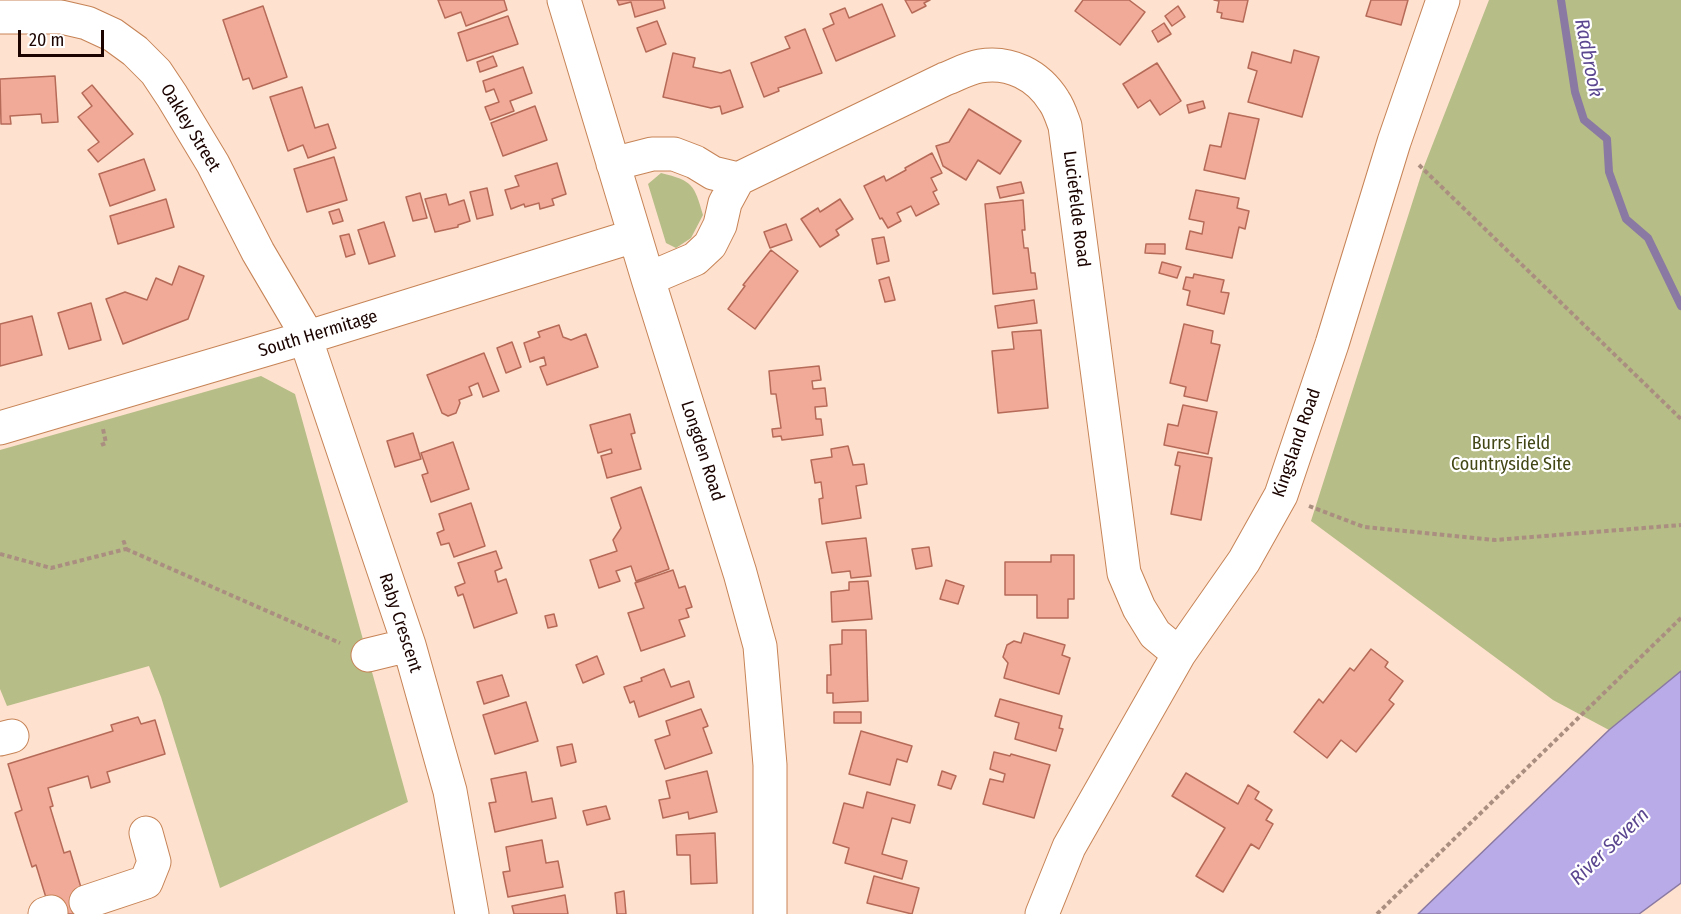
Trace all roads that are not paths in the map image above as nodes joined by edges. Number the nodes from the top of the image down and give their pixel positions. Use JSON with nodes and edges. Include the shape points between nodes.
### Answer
{"nodes":[{"id":1,"x":564,"y":0,"type":"edge"},
{"id":2,"x":1443,"y":0,"type":"edge"},
{"id":3,"x":0,"y":17,"type":"edge"},
{"id":4,"x":613,"y":164,"type":"junction"},
{"id":5,"x":738,"y":179,"type":"junction"},
{"id":6,"x":634,"y":236,"type":"junction"},
{"id":7,"x":648,"y":279,"type":"junction"},
{"id":8,"x":305,"y":338,"type":"junction"},
{"id":9,"x":0,"y":428,"type":"edge"},
{"id":10,"x":409,"y":645,"type":"junction"},
{"id":11,"x":1179,"y":654,"type":"junction"},
{"id":12,"x":368,"y":655,"type":"road end"},
{"id":13,"x":146,"y":833,"type":"dead end"},
{"id":14,"x":86,"y":902,"type":"dead end"},
{"id":15,"x":472,"y":914,"type":"edge"},
{"id":16,"x":770,"y":914,"type":"edge"},
{"id":17,"x":786,"y":914,"type":"edge"},
{"id":18,"x":1042,"y":914,"type":"edge"}],
"edges":[{"from":1,"to":4,"type":"street","name":"Longden Road"},
{"from":2,"to":11,"type":"street","name":"Kingsland Road","via":[[1281,495],[1244,561]]},
{"from":3,"to":8,"type":"street","name":"Oakley Street","via":[[61,17],[87,23],[113,34],[156,72],[213,164]]},
{"from":4,"to":5,"type":"street","via":[[652,154],[674,154],[713,173]]},
{"from":4,"to":6,"type":"street","name":"Longden Road"},
{"from":5,"to":7,"type":"street","via":[[710,245],[695,259]]},
{"from":5,"to":11,"type":"street","name":"Luciefelde Road","via":[[977,66],[1018,68],[1049,94],[1065,126],[1124,573],[1155,634]]},
{"from":6,"to":7,"type":"street","name":"Longden Road"},
{"from":6,"to":8,"type":"street","name":"South Hermitage"},
{"from":7,"to":16,"type":"street","name":"Longden Road","via":[[760,646],[770,765]]},
{"from":8,"to":9,"type":"street","name":"South Hermitage"},
{"from":8,"to":10,"type":"street","name":"Raby Crescent"},
{"from":10,"to":12,"type":"street"},
{"from":10,"to":15,"type":"street","name":"Raby Crescent","via":[[450,791]]},
{"from":11,"to":18,"type":"street","name":"Kingsland Road","via":[[1069,846]]},
{"from":13,"to":14,"type":"street","via":[[154,862],[146,882]]},
{"from":16,"to":17,"type":"street"}]}
